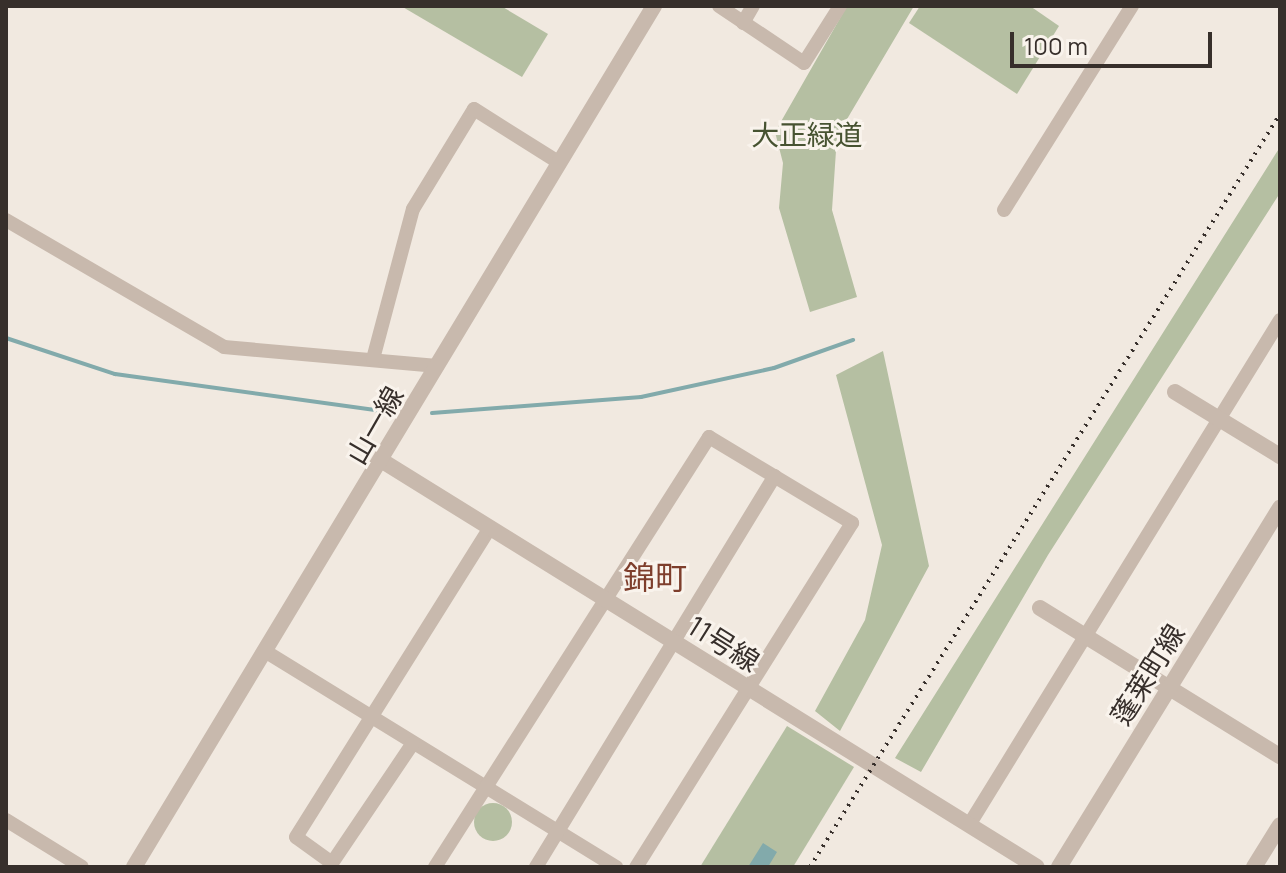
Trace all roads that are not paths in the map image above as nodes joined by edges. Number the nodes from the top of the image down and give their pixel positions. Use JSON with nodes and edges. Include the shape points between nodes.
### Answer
{"nodes":[{"id":1,"x":654,"y":6,"type":"edge"},
{"id":2,"x":719,"y":6,"type":"edge"},
{"id":3,"x":753,"y":6,"type":"edge"},
{"id":4,"x":840,"y":6,"type":"edge"},
{"id":5,"x":1132,"y":6,"type":"edge"},
{"id":6,"x":743,"y":23,"type":"junction"},
{"id":7,"x":558,"y":162,"type":"junction"},
{"id":8,"x":1004,"y":210,"type":"dead end"},
{"id":9,"x":6,"y":220,"type":"edge"},
{"id":10,"x":1280,"y":320,"type":"edge"},
{"id":11,"x":373,"y":359,"type":"junction"},
{"id":12,"x":437,"y":366,"type":"junction"},
{"id":13,"x":1175,"y":392,"type":"dead end"},
{"id":14,"x":1219,"y":418,"type":"junction"},
{"id":15,"x":1280,"y":456,"type":"edge"},
{"id":16,"x":384,"y":462,"type":"junction"},
{"id":17,"x":775,"y":476,"type":"junction"},
{"id":18,"x":1280,"y":508,"type":"edge"},
{"id":19,"x":490,"y":528,"type":"junction"},
{"id":20,"x":605,"y":600,"type":"junction"},
{"id":21,"x":1040,"y":608,"type":"dead end"},
{"id":22,"x":1085,"y":637,"type":"junction"},
{"id":23,"x":676,"y":644,"type":"junction"},
{"id":24,"x":268,"y":653,"type":"junction"},
{"id":25,"x":1169,"y":688,"type":"junction"},
{"id":26,"x":749,"y":689,"type":"junction"},
{"id":27,"x":373,"y":718,"type":"junction"},
{"id":28,"x":413,"y":743,"type":"junction"},
{"id":29,"x":1280,"y":756,"type":"edge"},
{"id":30,"x":486,"y":788,"type":"junction"},
{"id":31,"x":6,"y":820,"type":"edge"},
{"id":32,"x":969,"y":825,"type":"junction"},
{"id":33,"x":1280,"y":825,"type":"edge"},
{"id":34,"x":557,"y":832,"type":"junction"},
{"id":35,"x":82,"y":867,"type":"edge"},
{"id":36,"x":134,"y":867,"type":"edge"},
{"id":37,"x":435,"y":867,"type":"edge"},
{"id":38,"x":536,"y":867,"type":"edge"},
{"id":39,"x":616,"y":867,"type":"edge"},
{"id":40,"x":636,"y":867,"type":"edge"},
{"id":41,"x":1037,"y":867,"type":"edge"},
{"id":42,"x":1059,"y":867,"type":"edge"},
{"id":43,"x":1254,"y":867,"type":"edge"}],
"edges":[{"from":1,"to":7,"type":"street","name":"山一線"},
{"from":2,"to":6,"type":"street"},
{"from":3,"to":6,"type":"street"},
{"from":4,"to":6,"type":"street","via":[[804,63]]},
{"from":5,"to":8,"type":"street"},
{"from":7,"to":11,"type":"street","via":[[474,109],[413,209]]},
{"from":7,"to":12,"type":"street","name":"山一線"},
{"from":9,"to":11,"type":"street","via":[[214,343]]},
{"from":10,"to":14,"type":"street"},
{"from":11,"to":12,"type":"street"},
{"from":12,"to":16,"type":"street","name":"山一線"},
{"from":13,"to":14,"type":"street"},
{"from":14,"to":15,"type":"street"},
{"from":14,"to":22,"type":"street"},
{"from":16,"to":19,"type":"street","name":"11号線"},
{"from":16,"to":24,"type":"street","name":"山一線"},
{"from":17,"to":20,"type":"street","via":[[709,437]]},
{"from":17,"to":23,"type":"street"},
{"from":17,"to":26,"type":"street","via":[[852,523]]},
{"from":18,"to":25,"type":"street","name":"蓬莱町線"},
{"from":19,"to":20,"type":"street","name":"11号線"},
{"from":19,"to":27,"type":"street"},
{"from":20,"to":23,"type":"street","name":"11号線"},
{"from":20,"to":30,"type":"street"},
{"from":21,"to":22,"type":"street"},
{"from":22,"to":25,"type":"street"},
{"from":22,"to":32,"type":"street"},
{"from":23,"to":26,"type":"street","name":"11号線"},
{"from":23,"to":34,"type":"street"},
{"from":24,"to":27,"type":"street"},
{"from":24,"to":36,"type":"street","name":"山一線"},
{"from":25,"to":29,"type":"street"},
{"from":25,"to":42,"type":"street","name":"蓬莱町線"},
{"from":26,"to":32,"type":"street","name":"11号線"},
{"from":26,"to":40,"type":"street"},
{"from":27,"to":28,"type":"street"},
{"from":27,"to":28,"type":"street","via":[[296,837],[332,863]]},
{"from":28,"to":30,"type":"street"},
{"from":30,"to":34,"type":"street"},
{"from":30,"to":37,"type":"street"},
{"from":31,"to":35,"type":"street"},
{"from":32,"to":41,"type":"street","name":"11号線"},
{"from":33,"to":43,"type":"street"},
{"from":34,"to":38,"type":"street"},
{"from":34,"to":39,"type":"street"}]}
